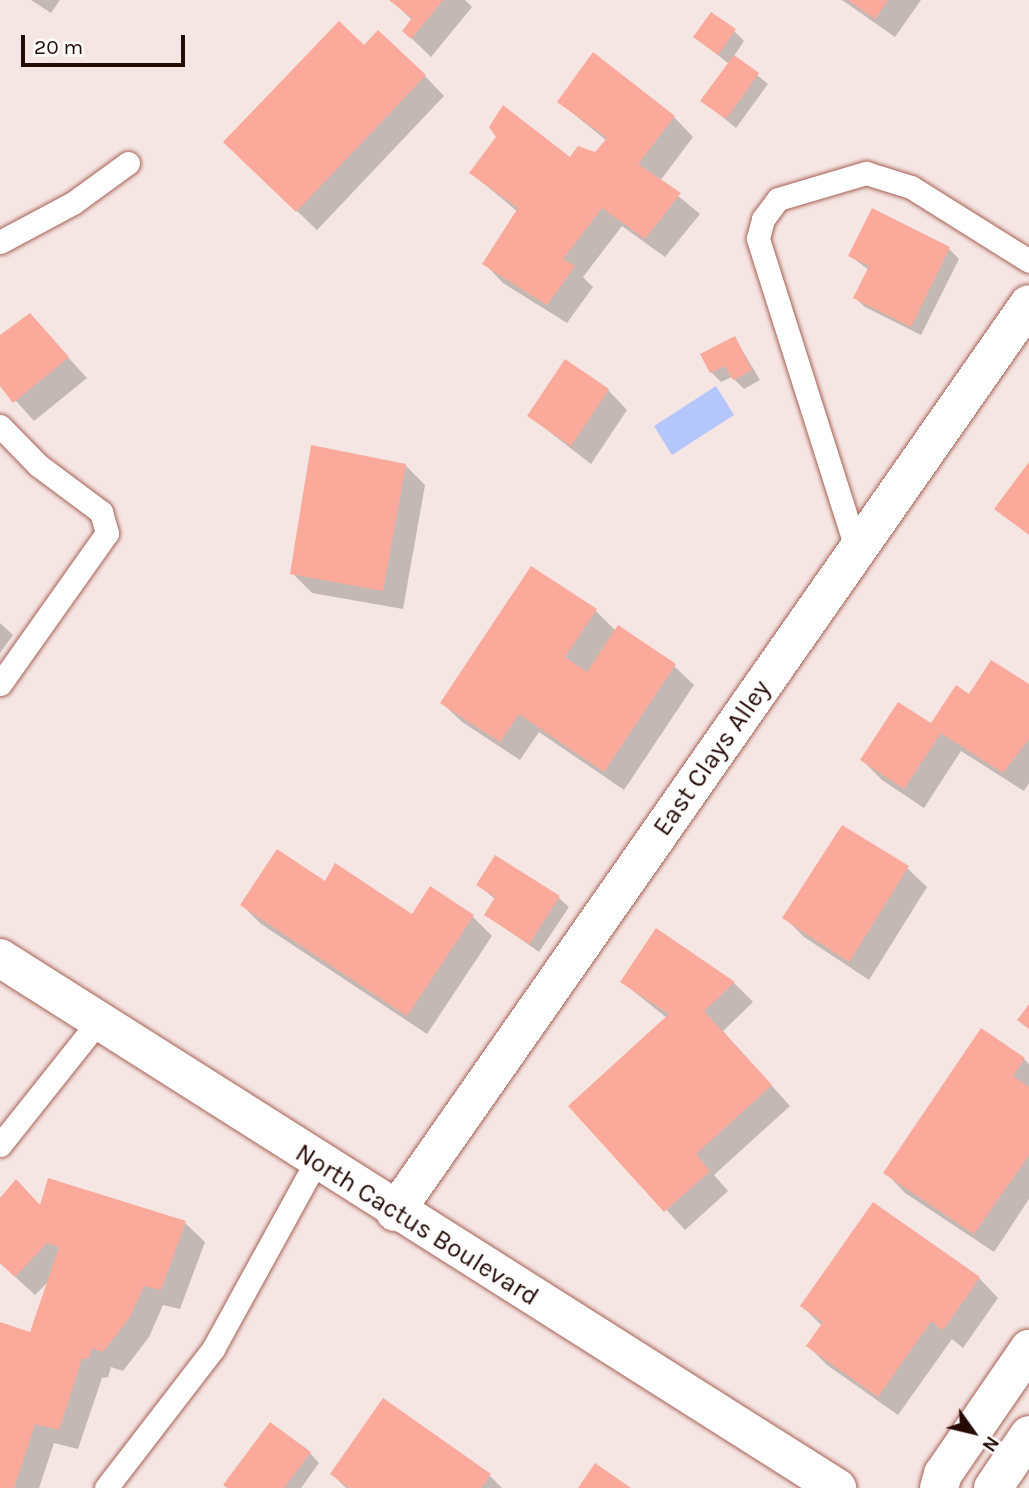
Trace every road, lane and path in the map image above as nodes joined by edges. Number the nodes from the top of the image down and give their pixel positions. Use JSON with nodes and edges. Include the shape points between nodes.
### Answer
{"nodes":[{"id":1,"x":128,"y":163,"type":"dead end"},
{"id":2,"x":0,"y":242,"type":"edge"},
{"id":3,"x":1029,"y":261,"type":"edge"},
{"id":4,"x":1029,"y":304,"type":"edge"},
{"id":5,"x":0,"y":426,"type":"edge"},
{"id":6,"x":857,"y":551,"type":"junction"},
{"id":7,"x":0,"y":684,"type":"edge"},
{"id":8,"x":0,"y":958,"type":"edge"},
{"id":9,"x":97,"y":1023,"type":"junction"},
{"id":10,"x":0,"y":1145,"type":"edge"},
{"id":11,"x":316,"y":1162,"type":"junction"},
{"id":12,"x":395,"y":1212,"type":"junction"},
{"id":13,"x":1029,"y":1349,"type":"edge"},
{"id":14,"x":1029,"y":1435,"type":"edge"},
{"id":15,"x":106,"y":1488,"type":"edge"},
{"id":16,"x":837,"y":1488,"type":"edge"},
{"id":17,"x":939,"y":1488,"type":"edge"},
{"id":18,"x":993,"y":1488,"type":"edge"}],
"edges":[{"from":1,"to":2,"type":"lane","via":[[73,203]]},
{"from":3,"to":6,"type":"lane","via":[[911,187],[866,173],[778,199],[763,219],[758,238]]},
{"from":4,"to":6,"type":"street","name":"East Clays Alley"},
{"from":5,"to":7,"type":"lane","via":[[38,465],[102,512],[107,533]]},
{"from":6,"to":12,"type":"street","name":"East Clays Alley"},
{"from":8,"to":9,"type":"street","name":"North Cactus Boulevard"},
{"from":9,"to":10,"type":"lane"},
{"from":9,"to":11,"type":"street","name":"North Cactus Boulevard"},
{"from":11,"to":12,"type":"street","name":"North Cactus Boulevard"},
{"from":11,"to":15,"type":"lane","via":[[213,1349]]},
{"from":12,"to":16,"type":"street","name":"North Cactus Boulevard"},
{"from":13,"to":17,"type":"street","via":[[943,1474]]},
{"from":14,"to":18,"type":"street"}]}
